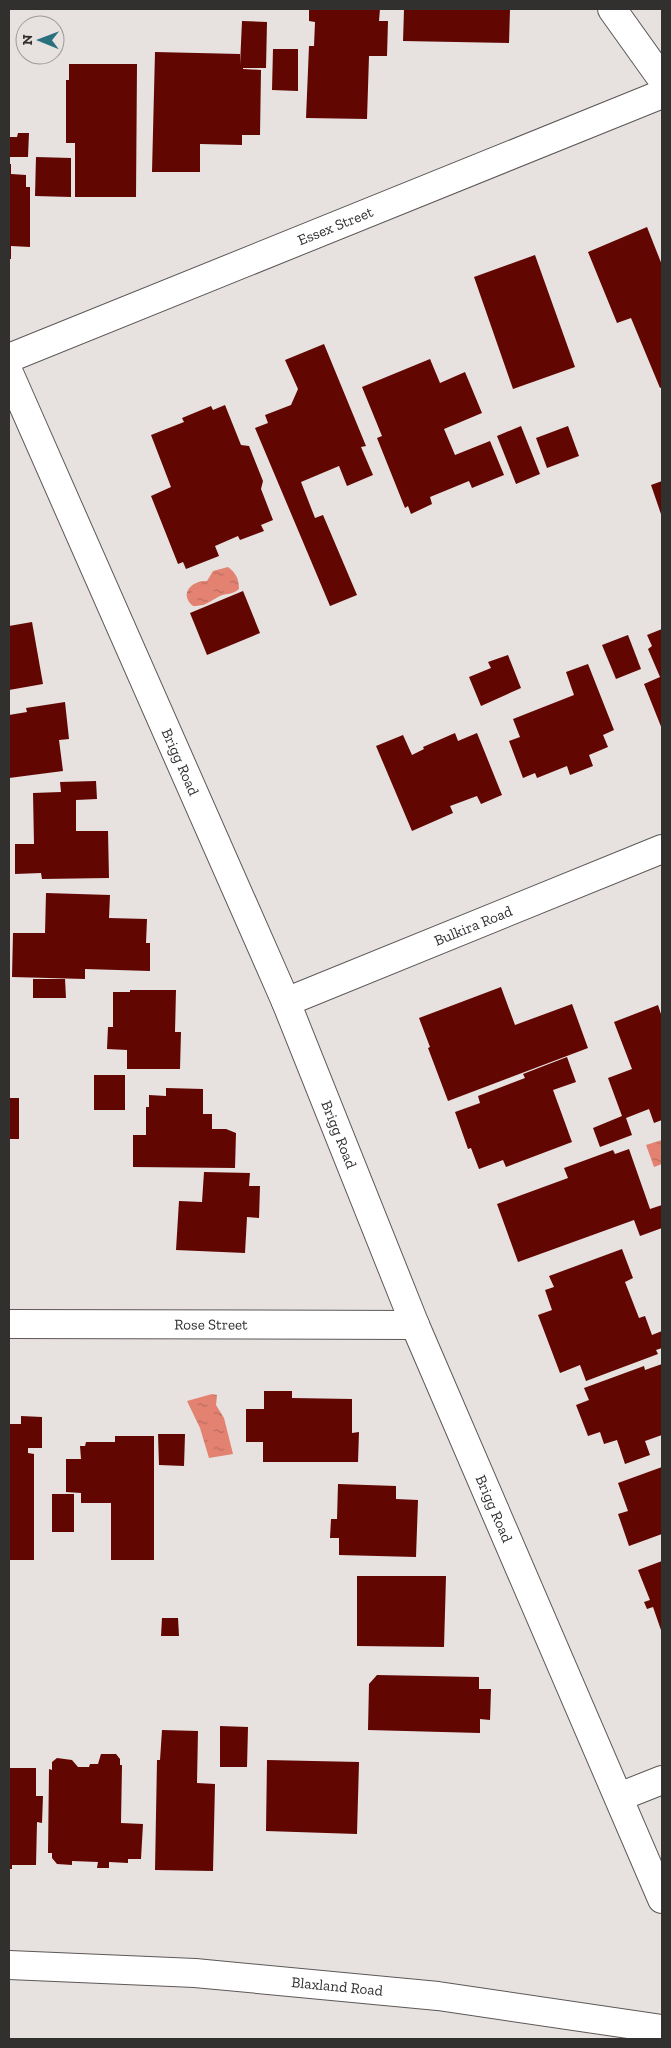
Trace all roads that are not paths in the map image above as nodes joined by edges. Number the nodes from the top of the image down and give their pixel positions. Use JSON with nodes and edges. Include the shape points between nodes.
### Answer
{"nodes":[{"id":1,"x":612,"y":9,"type":"edge"},
{"id":2,"x":662,"y":79,"type":"edge"},
{"id":3,"x":662,"y":94,"type":"edge"},
{"id":4,"x":9,"y":358,"type":"edge"},
{"id":5,"x":9,"y":373,"type":"edge"},
{"id":6,"x":662,"y":849,"type":"edge"},
{"id":7,"x":286,"y":1002,"type":"junction"},
{"id":8,"x":9,"y":1324,"type":"edge"},
{"id":9,"x":415,"y":1325,"type":"junction"},
{"id":10,"x":662,"y":1780,"type":"edge"},
{"id":11,"x":619,"y":1797,"type":"junction"},
{"id":12,"x":662,"y":1898,"type":"edge"},
{"id":13,"x":9,"y":1965,"type":"edge"},
{"id":14,"x":662,"y":2029,"type":"edge"}],
"edges":[{"from":1,"to":2,"type":"street"},
{"from":3,"to":4,"type":"street","name":"Essex Street"},
{"from":5,"to":7,"type":"street","name":"Brigg Road"},
{"from":6,"to":7,"type":"street","name":"Bulkira Road"},
{"from":7,"to":9,"type":"street","name":"Brigg Road"},
{"from":8,"to":9,"type":"street","name":"Rose Street"},
{"from":9,"to":11,"type":"street","name":"Brigg Road"},
{"from":10,"to":11,"type":"street"},
{"from":11,"to":12,"type":"street","name":"Brigg Road"},
{"from":13,"to":14,"type":"street","name":"Blaxland Road","via":[[195,1973],[438,1996]]}]}
